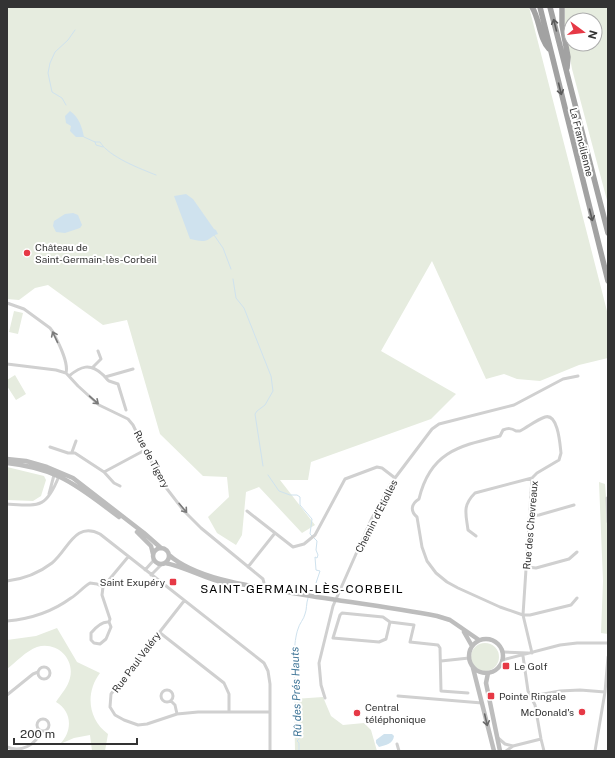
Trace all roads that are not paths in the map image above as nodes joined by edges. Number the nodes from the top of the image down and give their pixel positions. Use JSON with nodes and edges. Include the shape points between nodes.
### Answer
{"nodes":[{"id":1,"x":532,"y":7,"type":"edge"},
{"id":2,"x":540,"y":7,"type":"edge"},
{"id":3,"x":550,"y":7,"type":"edge"},
{"id":4,"x":562,"y":7,"type":"edge"},
{"id":5,"x":550,"y":51,"type":"junction"},
{"id":6,"x":567,"y":70,"type":"junction"},
{"id":7,"x":608,"y":233,"type":"edge"},
{"id":8,"x":608,"y":281,"type":"edge"},
{"id":9,"x":7,"y":303,"type":"edge"},
{"id":10,"x":98,"y":351,"type":"dead end"},
{"id":11,"x":7,"y":364,"type":"edge"},
{"id":12,"x":93,"y":367,"type":"junction"},
{"id":13,"x":133,"y":369,"type":"dead end"},
{"id":14,"x":68,"y":374,"type":"junction"},
{"id":15,"x":578,"y":376,"type":"dead end"},
{"id":16,"x":105,"y":377,"type":"junction"},
{"id":17,"x":126,"y":410,"type":"dead end"},
{"id":18,"x":76,"y":441,"type":"dead end"},
{"id":19,"x":57,"y":443,"type":"dead end"},
{"id":20,"x":50,"y":447,"type":"dead end"},
{"id":21,"x":55,"y":448,"type":"junction"},
{"id":22,"x":145,"y":450,"type":"junction"},
{"id":23,"x":72,"y":452,"type":"junction"},
{"id":24,"x":7,"y":461,"type":"edge"},
{"id":25,"x":104,"y":472,"type":"junction"},
{"id":26,"x":49,"y":473,"type":"junction"},
{"id":27,"x":58,"y":475,"type":"junction"},
{"id":28,"x":395,"y":478,"type":"junction"},
{"id":29,"x":532,"y":478,"type":"junction"},
{"id":30,"x":53,"y":486,"type":"junction"},
{"id":31,"x":120,"y":486,"type":"dead end"},
{"id":32,"x":607,"y":498,"type":"dead end"},
{"id":33,"x":7,"y":504,"type":"edge"},
{"id":34,"x":574,"y":505,"type":"dead end"},
{"id":35,"x":247,"y":511,"type":"dead end"},
{"id":36,"x":530,"y":516,"type":"junction"},
{"id":37,"x":608,"y":522,"type":"edge"},
{"id":38,"x":275,"y":533,"type":"junction"},
{"id":39,"x":476,"y":536,"type":"dead end"},
{"id":40,"x":161,"y":548,"type":"junction"},
{"id":41,"x":577,"y":552,"type":"dead end"},
{"id":42,"x":153,"y":554,"type":"junction"},
{"id":43,"x":169,"y":555,"type":"junction"},
{"id":44,"x":128,"y":557,"type":"junction"},
{"id":45,"x":154,"y":560,"type":"junction"},
{"id":46,"x":163,"y":564,"type":"junction"},
{"id":47,"x":248,"y":566,"type":"junction"},
{"id":48,"x":527,"y":567,"type":"junction"},
{"id":49,"x":145,"y":570,"type":"junction"},
{"id":50,"x":151,"y":575,"type":"junction"},
{"id":51,"x":7,"y":581,"type":"edge"},
{"id":52,"x":103,"y":587,"type":"junction"},
{"id":53,"x":262,"y":588,"type":"junction"},
{"id":54,"x":308,"y":597,"type":"junction"},
{"id":55,"x":577,"y":598,"type":"dead end"},
{"id":56,"x":184,"y":600,"type":"junction"},
{"id":57,"x":335,"y":601,"type":"junction"},
{"id":58,"x":523,"y":616,"type":"junction"},
{"id":59,"x":7,"y":621,"type":"edge"},
{"id":60,"x":109,"y":622,"type":"junction"},
{"id":61,"x":390,"y":622,"type":"junction"},
{"id":62,"x":159,"y":632,"type":"junction"},
{"id":63,"x":479,"y":640,"type":"junction"},
{"id":64,"x":608,"y":643,"type":"edge"},
{"id":65,"x":472,"y":646,"type":"junction"},
{"id":66,"x":502,"y":652,"type":"junction"},
{"id":67,"x":532,"y":653,"type":"junction"},
{"id":68,"x":523,"y":656,"type":"junction"},
{"id":69,"x":608,"y":657,"type":"edge"},
{"id":70,"x":469,"y":658,"type":"junction"},
{"id":71,"x":502,"y":660,"type":"junction"},
{"id":72,"x":440,"y":661,"type":"junction"},
{"id":73,"x":473,"y":668,"type":"junction"},
{"id":74,"x":38,"y":672,"type":"junction"},
{"id":75,"x":488,"y":673,"type":"junction"},
{"id":76,"x":605,"y":692,"type":"junction"},
{"id":77,"x":468,"y":693,"type":"dead end"},
{"id":78,"x":7,"y":695,"type":"edge"},
{"id":79,"x":398,"y":696,"type":"dead end"},
{"id":80,"x":325,"y":698,"type":"dead end"},
{"id":81,"x":171,"y":700,"type":"junction"},
{"id":82,"x":533,"y":700,"type":"junction"},
{"id":83,"x":482,"y":703,"type":"junction"},
{"id":84,"x":229,"y":712,"type":"junction"},
{"id":85,"x":270,"y":712,"type":"junction"},
{"id":86,"x":177,"y":714,"type":"junction"},
{"id":87,"x":41,"y":731,"type":"junction"},
{"id":88,"x":496,"y":736,"type":"junction"},
{"id":89,"x":541,"y":739,"type":"junction"},
{"id":90,"x":397,"y":744,"type":"dead end"},
{"id":91,"x":513,"y":746,"type":"junction"},
{"id":92,"x":7,"y":747,"type":"edge"},
{"id":93,"x":270,"y":751,"type":"edge"},
{"id":94,"x":399,"y":751,"type":"edge"},
{"id":95,"x":494,"y":751,"type":"edge"},
{"id":96,"x":500,"y":751,"type":"edge"},
{"id":97,"x":506,"y":751,"type":"edge"},
{"id":98,"x":544,"y":751,"type":"edge"},
{"id":99,"x":595,"y":751,"type":"edge"}],
"edges":[{"from":1,"to":5,"type":"highway"},
{"from":2,"to":5,"type":"highway","name":"La Francilienne"},
{"from":6,"to":3,"type":"highway","name":"La Francilienne","one_way":true},
{"from":4,"to":6,"type":"highway","via":[[563,34],[568,57]]},
{"from":5,"to":8,"type":"highway","name":"La Francilienne","one_way":true},
{"from":6,"to":7,"type":"highway","name":"La Francilienne"},
{"from":14,"to":9,"type":"street","one_way":true,"via":[[54,332],[24,310]]},
{"from":10,"to":12,"type":"street","via":[[101,359]]},
{"from":11,"to":14,"type":"street","via":[[56,370]]},
{"from":12,"to":14,"type":"street","via":[[86,366]]},
{"from":12,"to":16,"type":"street"},
{"from":13,"to":16,"type":"street"},
{"from":14,"to":22,"type":"street","name":"Rue de Tigery","one_way":true,"via":[[99,405],[128,419]]},
{"from":15,"to":28,"type":"street","name":"Chemin d'Etiolles","via":[[563,379],[514,406],[439,424],[432,429]]},
{"from":16,"to":17,"type":"street","via":[[118,384]]},
{"from":18,"to":23,"type":"street"},
{"from":19,"to":21,"type":"street"},
{"from":20,"to":21,"type":"street"},
{"from":21,"to":23,"type":"street"},
{"from":22,"to":25,"type":"street"},
{"from":22,"to":47,"type":"street","name":"Rue de Tigery","one_way":true,"via":[[164,485],[184,510],[201,528]]},
{"from":23,"to":25,"type":"street"},
{"from":24,"to":26,"type":"main road"},
{"from":24,"to":27,"type":"main road","via":[[26,461]]},
{"from":25,"to":31,"type":"street"},
{"from":26,"to":27,"type":"main road"},
{"from":26,"to":30,"type":"street"},
{"from":27,"to":30,"type":"street"},
{"from":27,"to":30,"type":"street"},
{"from":27,"to":40,"type":"main road","via":[[73,478]]},
{"from":27,"to":42,"type":"main road","via":[[142,535],[151,546]]},
{"from":28,"to":38,"type":"street","via":[[377,467],[345,479],[315,535],[304,544],[292,547]]},
{"from":28,"to":57,"type":"street","name":"Chemin d'Etiolles","via":[[371,520]]},
{"from":29,"to":36,"type":"street","name":"Rue des Chevreaux"},
{"from":29,"to":39,"type":"street","via":[[475,493],[470,498],[465,512],[468,530]]},
{"from":29,"to":58,"type":"street","name":"Rue des Chevreaux","via":[[561,457],[555,421],[551,417],[546,417],[520,431],[508,428],[502,430],[500,436],[455,448],[441,458],[429,472],[419,499],[414,501],[411,508],[417,517],[427,561],[436,573],[452,585]]},
{"from":30,"to":33,"type":"street","via":[[49,496],[36,505]]},
{"from":32,"to":37,"type":"street"},
{"from":34,"to":36,"type":"street","via":[[539,516]]},
{"from":35,"to":38,"type":"street"},
{"from":36,"to":48,"type":"street","name":"Rue des Chevreaux"},
{"from":38,"to":47,"type":"street"},
{"from":40,"to":42,"type":"main road"},
{"from":40,"to":43,"type":"main road"},
{"from":41,"to":48,"type":"street","via":[[569,559],[536,568]]},
{"from":42,"to":45,"type":"main road"},
{"from":43,"to":46,"type":"main road"},
{"from":43,"to":53,"type":"main road","via":[[176,561],[213,577]]},
{"from":44,"to":49,"type":"street"},
{"from":44,"to":51,"type":"street","via":[[100,534],[84,531],[74,537],[59,557],[48,566],[28,576]]},
{"from":44,"to":52,"type":"street"},
{"from":45,"to":46,"type":"main road"},
{"from":45,"to":49,"type":"street"},
{"from":46,"to":50,"type":"street"},
{"from":46,"to":54,"type":"main road","via":[[174,565],[222,583]]},
{"from":47,"to":53,"type":"street","name":"Rue de Tigery","via":[[263,578]]},
{"from":48,"to":58,"type":"street","name":"Rue des Chevreaux"},
{"from":49,"to":50,"type":"street"},
{"from":50,"to":56,"type":"street"},
{"from":52,"to":59,"type":"street","via":[[90,583],[51,610]]},
{"from":52,"to":60,"type":"street","via":[[102,594],[110,615]]},
{"from":53,"to":54,"type":"main road"},
{"from":54,"to":57,"type":"main road"},
{"from":55,"to":58,"type":"street","via":[[571,605]]},
{"from":56,"to":62,"type":"street","name":"Rue Paul Valéry"},
{"from":56,"to":85,"type":"street","via":[[264,663],[270,678]]},
{"from":57,"to":63,"type":"main road","via":[[437,616],[450,620]]},
{"from":57,"to":65,"type":"main road","via":[[449,622],[466,634]]},
{"from":57,"to":80,"type":"street","name":"Chemin d'Etiolles","via":[[319,656],[321,685]]},
{"from":58,"to":67,"type":"street","name":"Rue des Chevreaux"},
{"from":60,"to":60,"type":"street","via":[[99,625],[91,633],[91,640],[94,643],[100,644],[106,639],[111,627]]},
{"from":61,"to":61,"type":"street","via":[[386,639],[379,642],[333,638],[342,612],[383,617]]},
{"from":61,"to":72,"type":"street","via":[[414,625],[410,642],[438,646]]},
{"from":62,"to":84,"type":"street","via":[[224,683],[229,694]]},
{"from":62,"to":86,"type":"street","name":"Rue Paul Valéry","via":[[111,694],[110,707],[119,718],[138,725]]},
{"from":63,"to":65,"type":"main road"},
{"from":63,"to":66,"type":"main road","via":[[491,640]]},
{"from":64,"to":67,"type":"street","via":[[560,645]]},
{"from":65,"to":70,"type":"main road"},
{"from":66,"to":67,"type":"street"},
{"from":66,"to":71,"type":"main road"},
{"from":67,"to":68,"type":"street"},
{"from":68,"to":71,"type":"street"},
{"from":68,"to":82,"type":"street","via":[[528,691]]},
{"from":69,"to":76,"type":"street"},
{"from":70,"to":72,"type":"street"},
{"from":70,"to":73,"type":"main road"},
{"from":71,"to":75,"type":"main road","via":[[494,671]]},
{"from":72,"to":77,"type":"street","via":[[441,690]]},
{"from":73,"to":75,"type":"main road"},
{"from":73,"to":83,"type":"main road"},
{"from":74,"to":74,"type":"street","via":[[44,679],[51,673],[46,666]]},
{"from":74,"to":78,"type":"street"},
{"from":75,"to":88,"type":"main road","via":[[486,683]]},
{"from":76,"to":82,"type":"street","via":[[560,691],[538,695]]},
{"from":76,"to":99,"type":"street"},
{"from":79,"to":83,"type":"street"},
{"from":81,"to":81,"type":"street","via":[[173,697],[170,692],[165,690],[161,693],[160,697],[164,702]]},
{"from":81,"to":86,"type":"street"},
{"from":82,"to":89,"type":"street"},
{"from":83,"to":95,"type":"main road","one_way":true},
{"from":84,"to":85,"type":"street","name":"Rue Paul Valéry"},
{"from":84,"to":86,"type":"street","name":"Rue Paul Valéry"},
{"from":85,"to":93,"type":"street"},
{"from":87,"to":87,"type":"street","via":[[46,731],[49,727],[45,720],[40,720],[37,724]]},
{"from":87,"to":92,"type":"street","via":[[26,747]]},
{"from":88,"to":91,"type":"street","via":[[505,744]]},
{"from":88,"to":96,"type":"main road"},
{"from":89,"to":91,"type":"street"},
{"from":89,"to":98,"type":"street"},
{"from":90,"to":94,"type":"street"},
{"from":91,"to":97,"type":"street"}]}
